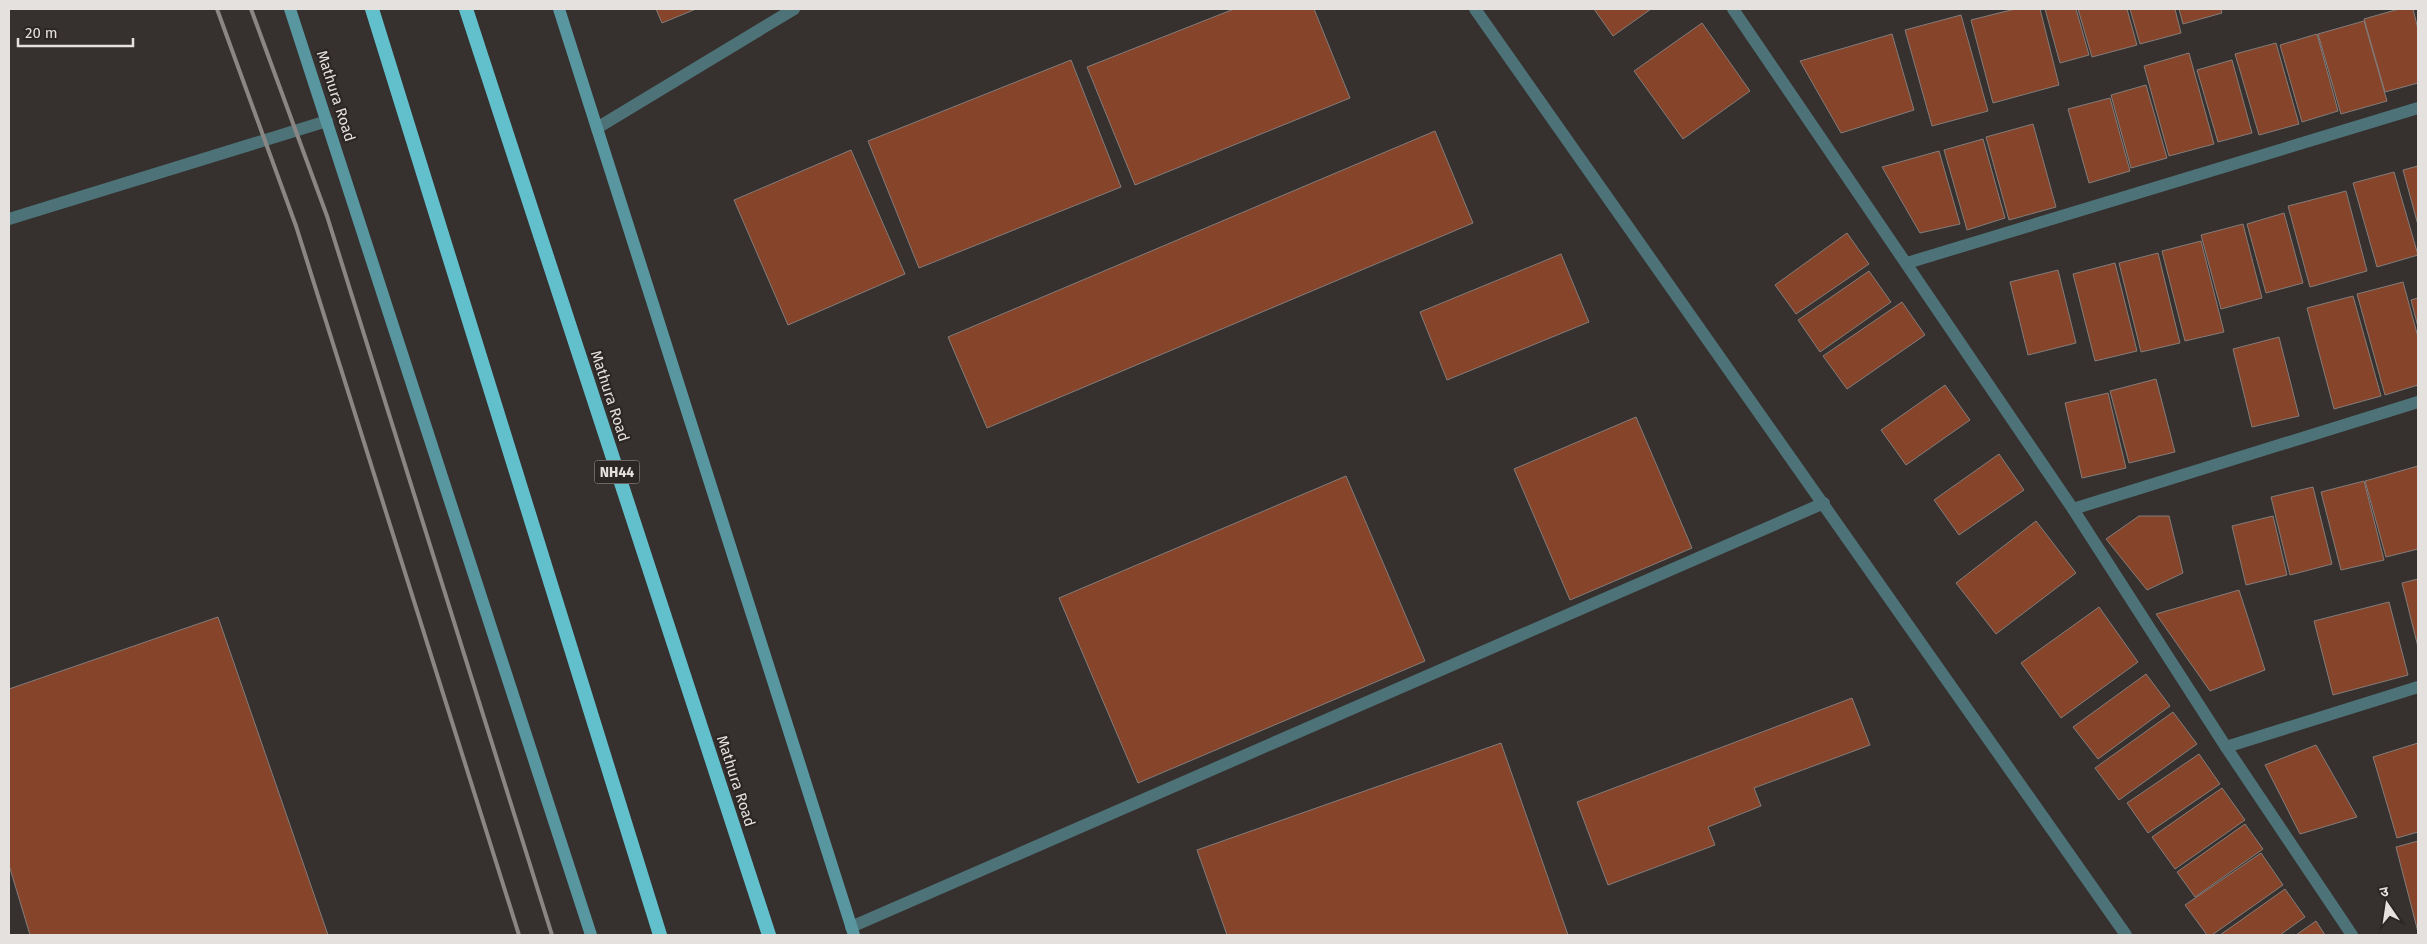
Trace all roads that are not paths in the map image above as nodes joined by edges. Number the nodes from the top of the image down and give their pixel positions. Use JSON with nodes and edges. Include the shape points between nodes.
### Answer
{"nodes":[{"id":1,"x":290,"y":9,"type":"edge"},
{"id":2,"x":372,"y":9,"type":"edge"},
{"id":3,"x":466,"y":9,"type":"edge"},
{"id":4,"x":559,"y":9,"type":"edge"},
{"id":5,"x":794,"y":9,"type":"edge"},
{"id":6,"x":1475,"y":9,"type":"edge"},
{"id":7,"x":1748,"y":9,"type":"edge"},
{"id":8,"x":1734,"y":11,"type":"edge"},
{"id":9,"x":2418,"y":108,"type":"edge"},
{"id":10,"x":326,"y":121,"type":"junction"},
{"id":11,"x":596,"y":128,"type":"junction"},
{"id":12,"x":9,"y":219,"type":"edge"},
{"id":13,"x":1907,"y":263,"type":"junction"},
{"id":14,"x":2418,"y":402,"type":"edge"},
{"id":15,"x":1824,"y":503,"type":"junction"},
{"id":16,"x":2073,"y":509,"type":"junction"},
{"id":17,"x":2418,"y":687,"type":"edge"},
{"id":18,"x":2226,"y":747,"type":"junction"},
{"id":19,"x":852,"y":931,"type":"edge"},
{"id":20,"x":592,"y":935,"type":"edge"},
{"id":21,"x":660,"y":935,"type":"edge"},
{"id":22,"x":769,"y":935,"type":"edge"},
{"id":23,"x":2126,"y":935,"type":"edge"},
{"id":24,"x":2352,"y":935,"type":"edge"}],
"edges":[{"from":1,"to":10,"type":"main road","name":"Mathura Road"},
{"from":2,"to":21,"type":"highway"},
{"from":3,"to":22,"type":"highway","name":"Mathura Road","number":"NH44"},
{"from":4,"to":11,"type":"main road"},
{"from":5,"to":11,"type":"street"},
{"from":6,"to":15,"type":"street"},
{"from":7,"to":8,"type":"street"},
{"from":8,"to":13,"type":"street"},
{"from":9,"to":13,"type":"street"},
{"from":10,"to":12,"type":"street"},
{"from":10,"to":20,"type":"main road","name":"Mathura Road"},
{"from":11,"to":19,"type":"main road"},
{"from":13,"to":16,"type":"street"},
{"from":14,"to":16,"type":"street"},
{"from":15,"to":19,"type":"street"},
{"from":15,"to":23,"type":"street"},
{"from":16,"to":18,"type":"street"},
{"from":17,"to":18,"type":"street"},
{"from":18,"to":24,"type":"street"}]}
